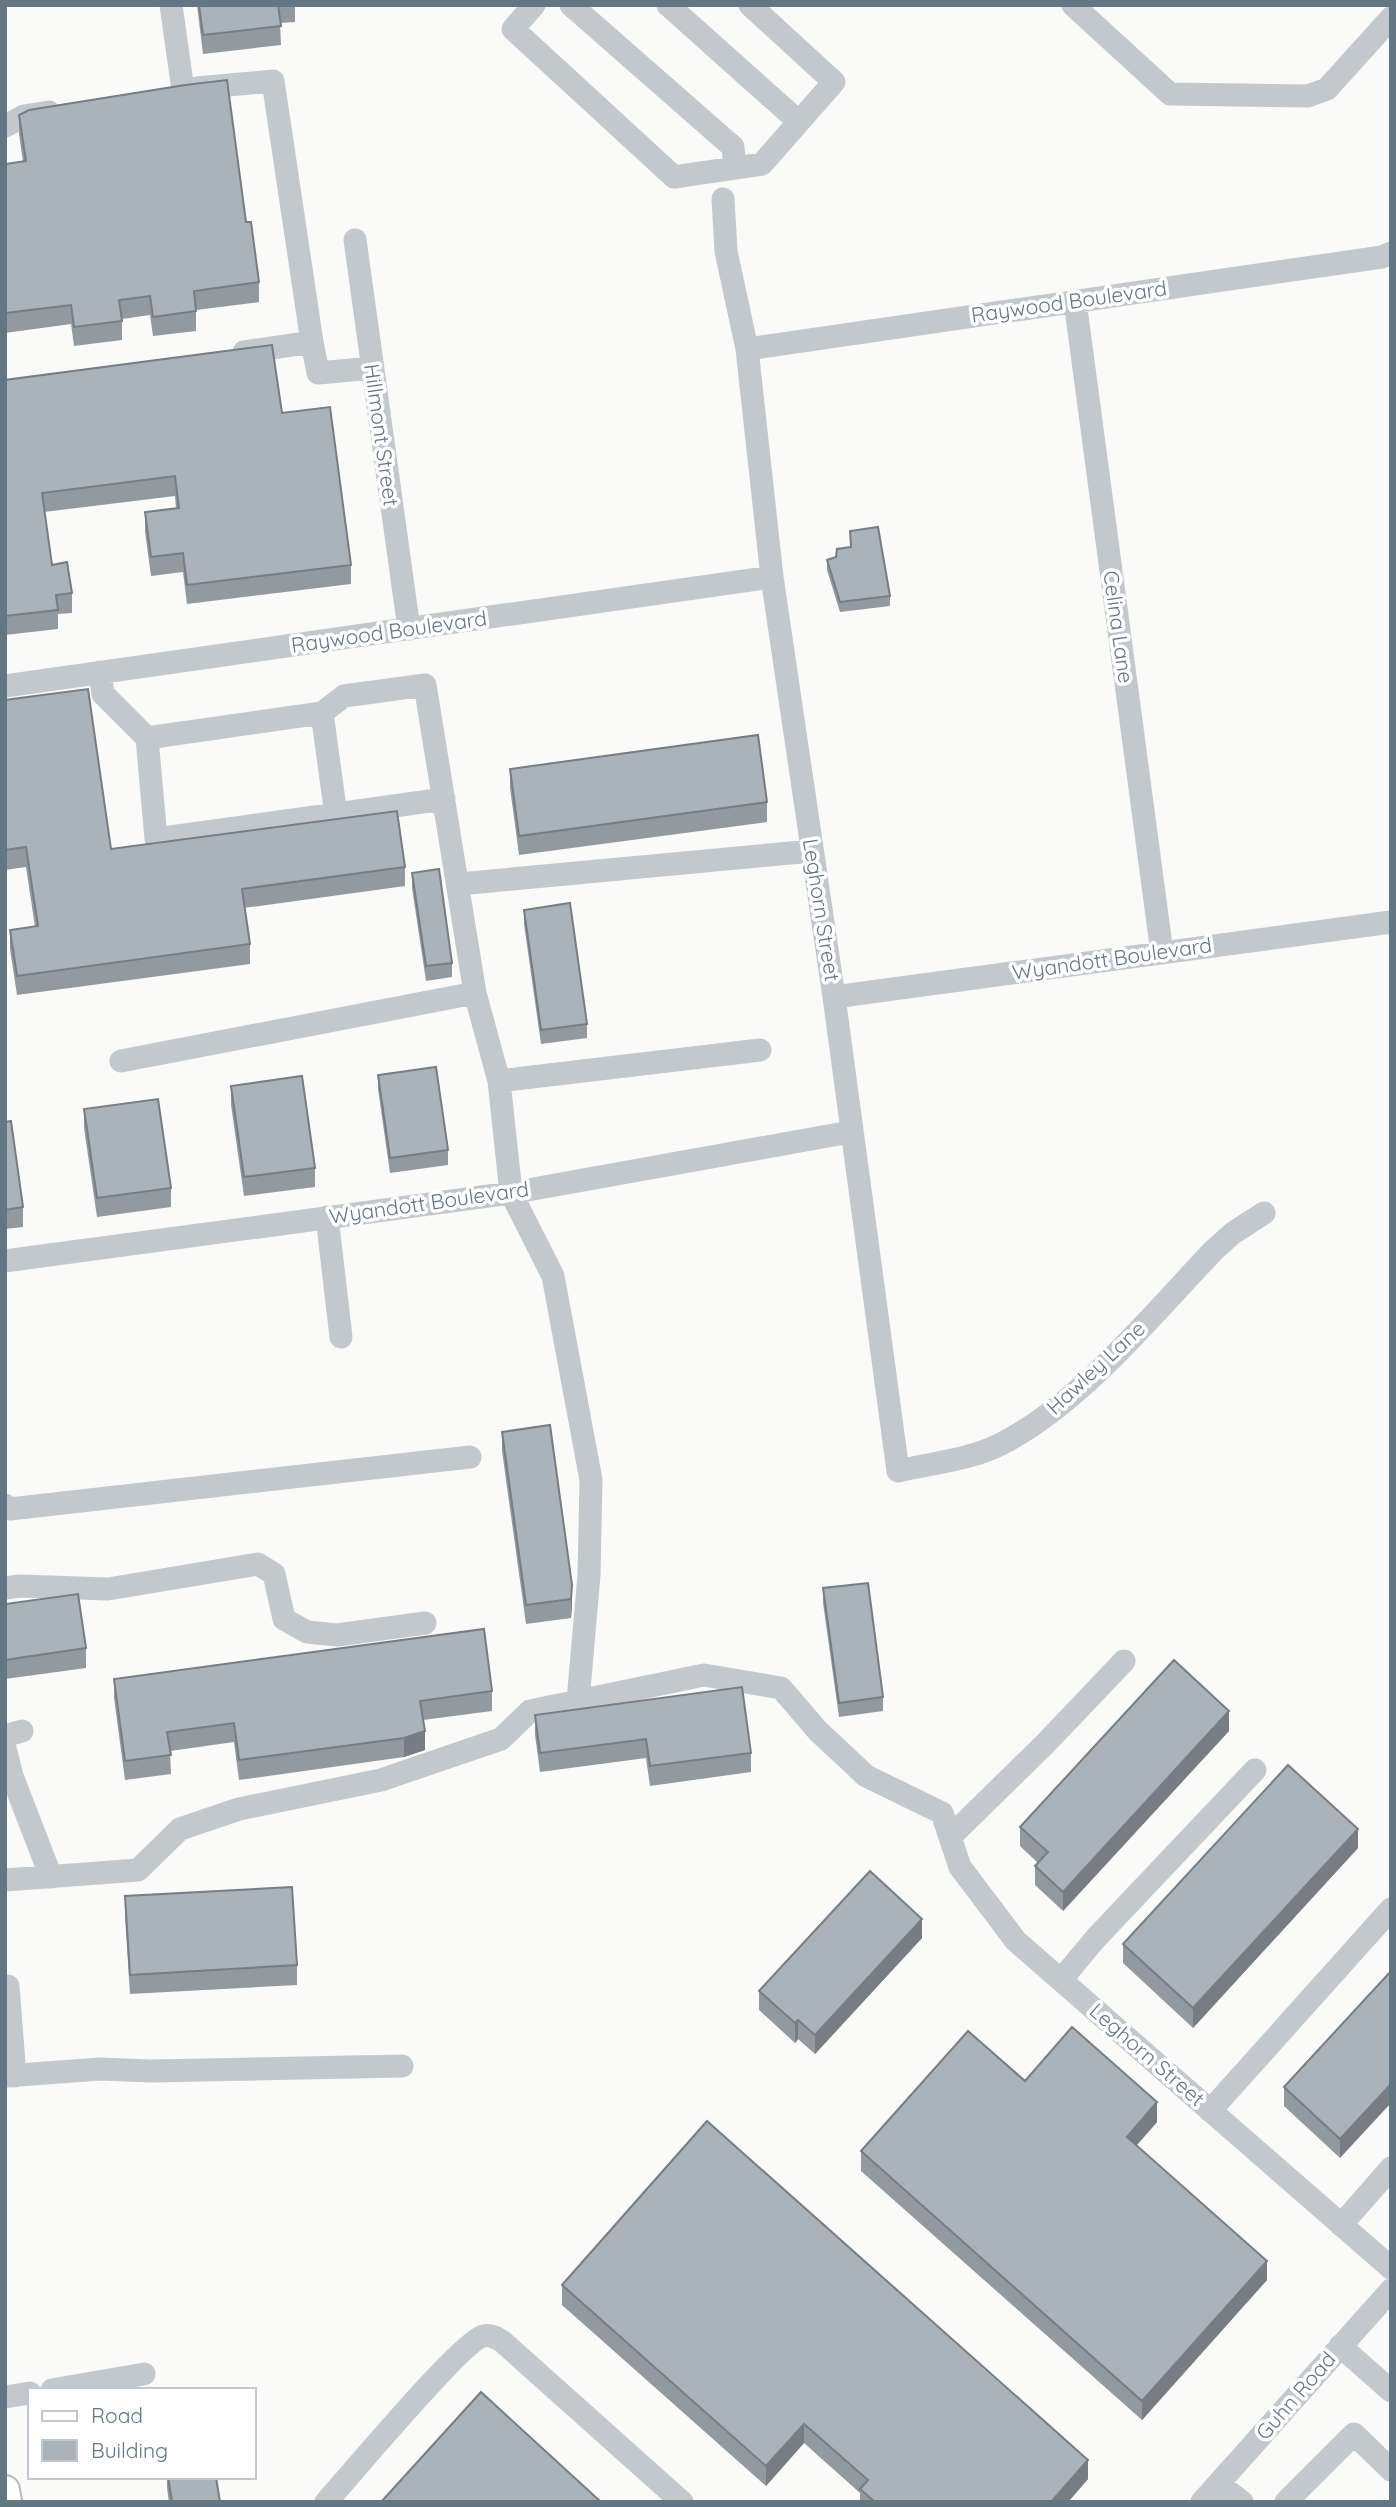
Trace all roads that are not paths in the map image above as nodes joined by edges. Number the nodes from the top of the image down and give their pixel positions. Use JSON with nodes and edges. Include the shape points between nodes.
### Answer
{"nodes":[{"id":1,"x":171,"y":5,"type":"edge"},
{"id":2,"x":534,"y":5,"type":"edge"},
{"id":3,"x":571,"y":5,"type":"edge"},
{"id":4,"x":668,"y":5,"type":"edge"},
{"id":5,"x":750,"y":5,"type":"edge"},
{"id":6,"x":1073,"y":5,"type":"edge"},
{"id":7,"x":1380,"y":5,"type":"edge"},
{"id":8,"x":1391,"y":17,"type":"edge"},
{"id":9,"x":183,"y":90,"type":"junction"},
{"id":10,"x":156,"y":94,"type":"edge"},
{"id":11,"x":77,"y":107,"type":"edge"},
{"id":12,"x":799,"y":122,"type":"junction"},
{"id":13,"x":5,"y":126,"type":"edge"},
{"id":14,"x":735,"y":168,"type":"junction"},
{"id":15,"x":723,"y":199,"type":"dead end"},
{"id":16,"x":355,"y":240,"type":"dead end"},
{"id":17,"x":1388,"y":262,"type":"edge"},
{"id":18,"x":1075,"y":301,"type":"junction"},
{"id":19,"x":312,"y":342,"type":"junction"},
{"id":20,"x":747,"y":349,"type":"junction"},
{"id":21,"x":219,"y":356,"type":"edge"},
{"id":22,"x":372,"y":368,"type":"junction"},
{"id":23,"x":772,"y":577,"type":"junction"},
{"id":24,"x":409,"y":629,"type":"junction"},
{"id":25,"x":100,"y":672,"type":"junction"},
{"id":26,"x":5,"y":686,"type":"edge"},
{"id":27,"x":322,"y":713,"type":"junction"},
{"id":28,"x":147,"y":738,"type":"junction"},
{"id":29,"x":444,"y":799,"type":"junction"},
{"id":30,"x":336,"y":815,"type":"junction"},
{"id":31,"x":812,"y":852,"type":"junction"},
{"id":32,"x":459,"y":884,"type":"junction"},
{"id":33,"x":1391,"y":922,"type":"edge"},
{"id":34,"x":1162,"y":953,"type":"junction"},
{"id":35,"x":475,"y":993,"type":"junction"},
{"id":36,"x":834,"y":997,"type":"junction"},
{"id":37,"x":760,"y":1050,"type":"dead end"},
{"id":38,"x":121,"y":1061,"type":"dead end"},
{"id":39,"x":499,"y":1081,"type":"junction"},
{"id":40,"x":850,"y":1132,"type":"junction"},
{"id":41,"x":511,"y":1193,"type":"junction"},
{"id":42,"x":1264,"y":1213,"type":"dead end"},
{"id":43,"x":327,"y":1217,"type":"junction"},
{"id":44,"x":5,"y":1261,"type":"edge"},
{"id":45,"x":341,"y":1337,"type":"dead end"},
{"id":46,"x":470,"y":1457,"type":"dead end"},
{"id":47,"x":898,"y":1471,"type":"joint"},
{"id":48,"x":5,"y":1505,"type":"edge"},
{"id":49,"x":5,"y":1588,"type":"edge"},
{"id":50,"x":425,"y":1623,"type":"dead end"},
{"id":51,"x":1124,"y":1661,"type":"dead end"},
{"id":52,"x":578,"y":1701,"type":"junction"},
{"id":53,"x":5,"y":1748,"type":"edge"},
{"id":54,"x":1255,"y":1770,"type":"dead end"},
{"id":55,"x":951,"y":1836,"type":"junction"},
{"id":56,"x":51,"y":1877,"type":"junction"},
{"id":57,"x":5,"y":1880,"type":"edge"},
{"id":58,"x":1391,"y":1909,"type":"edge"},
{"id":59,"x":1061,"y":1980,"type":"junction"},
{"id":60,"x":8,"y":1986,"type":"dead end"},
{"id":61,"x":402,"y":2066,"type":"dead end"},
{"id":62,"x":10,"y":2076,"type":"edge"},
{"id":63,"x":1210,"y":2110,"type":"junction"},
{"id":64,"x":1391,"y":2168,"type":"edge"},
{"id":65,"x":1341,"y":2225,"type":"junction"},
{"id":66,"x":1391,"y":2268,"type":"edge"},
{"id":67,"x":1391,"y":2290,"type":"edge"},
{"id":68,"x":1340,"y":2346,"type":"junction"},
{"id":69,"x":144,"y":2374,"type":"dead end"},
{"id":70,"x":64,"y":2388,"type":"edge"},
{"id":71,"x":1391,"y":2391,"type":"edge"},
{"id":72,"x":28,"y":2393,"type":"edge"},
{"id":73,"x":5,"y":2397,"type":"edge"},
{"id":74,"x":1391,"y":2470,"type":"edge"},
{"id":75,"x":1219,"y":2484,"type":"junction"},
{"id":76,"x":5,"y":2490,"type":"edge"},
{"id":77,"x":7,"y":2502,"type":"edge"},
{"id":78,"x":326,"y":2502,"type":"edge"},
{"id":79,"x":682,"y":2502,"type":"edge"},
{"id":80,"x":1202,"y":2502,"type":"edge"},
{"id":81,"x":1242,"y":2502,"type":"edge"},
{"id":82,"x":1286,"y":2502,"type":"edge"}],
"edges":[{"from":1,"to":9,"type":"street"},
{"from":2,"to":14,"type":"street","via":[[513,29],[674,177]]},
{"from":3,"to":14,"type":"street","via":[[733,147]]},
{"from":4,"to":12,"type":"street"},
{"from":5,"to":12,"type":"street","via":[[834,82]]},
{"from":6,"to":8,"type":"street","via":[[1170,94],[1308,96],[1327,89]]},
{"from":7,"to":8,"type":"street"},
{"from":9,"to":10,"type":"street"},
{"from":9,"to":19,"type":"street","via":[[273,81]]},
{"from":11,"to":13,"type":"street","via":[[24,116]]},
{"from":12,"to":14,"type":"street","via":[[762,164]]},
{"from":15,"to":20,"type":"street","name":"Leghorn Street","via":[[726,251]]},
{"from":16,"to":22,"type":"street","name":"Hillmont Street"},
{"from":17,"to":18,"type":"street","name":"Raywood Boulevard"},
{"from":18,"to":20,"type":"street","name":"Raywood Boulevard"},
{"from":18,"to":34,"type":"street","name":"Celina Lane"},
{"from":19,"to":21,"type":"street"},
{"from":19,"to":22,"type":"street","via":[[318,373]]},
{"from":20,"to":23,"type":"street","name":"Leghorn Street"},
{"from":22,"to":24,"type":"street","name":"Hillmont Street"},
{"from":23,"to":24,"type":"street","name":"Raywood Boulevard"},
{"from":23,"to":31,"type":"street","name":"Leghorn Street"},
{"from":24,"to":25,"type":"street","name":"Raywood Boulevard"},
{"from":25,"to":26,"type":"street","name":"Raywood Boulevard"},
{"from":25,"to":28,"type":"street","via":[[103,694]]},
{"from":27,"to":28,"type":"street"},
{"from":27,"to":29,"type":"street","via":[[344,696],[425,685]]},
{"from":27,"to":30,"type":"street"},
{"from":28,"to":30,"type":"street","via":[[156,839]]},
{"from":29,"to":30,"type":"street"},
{"from":29,"to":32,"type":"street"},
{"from":31,"to":32,"type":"street"},
{"from":31,"to":36,"type":"street","name":"Leghorn Street"},
{"from":32,"to":35,"type":"street"},
{"from":33,"to":34,"type":"street","name":"Wyandott Boulevard"},
{"from":34,"to":36,"type":"street","name":"Wyandott Boulevard"},
{"from":35,"to":38,"type":"street"},
{"from":35,"to":39,"type":"street"},
{"from":36,"to":40,"type":"street","name":"Leghorn Street"},
{"from":37,"to":39,"type":"street"},
{"from":39,"to":41,"type":"street"},
{"from":40,"to":41,"type":"street","name":"Wyandott Boulevard"},
{"from":40,"to":47,"type":"street","name":"Leghorn Street"},
{"from":41,"to":43,"type":"street","name":"Wyandott Boulevard"},
{"from":41,"to":52,"type":"street","via":[[553,1276],[591,1480],[589,1575]]},
{"from":42,"to":47,"type":"street","name":"Hawley Lane","via":[[1213,1251],[1078,1390],[1029,1428],[971,1455]]},
{"from":43,"to":44,"type":"street","name":"Wyandott Boulevard"},
{"from":43,"to":45,"type":"street"},
{"from":46,"to":48,"type":"street","via":[[10,1509]]},
{"from":49,"to":50,"type":"street","via":[[108,1589],[258,1564],[274,1574],[284,1619],[307,1632],[337,1636]]},
{"from":51,"to":55,"type":"street"},
{"from":52,"to":55,"type":"street","name":"Leghorn Street","via":[[704,1675],[782,1688],[818,1731],[866,1776],[942,1813]]},
{"from":52,"to":56,"type":"street","via":[[530,1711],[501,1739],[381,1780],[239,1810],[180,1829],[138,1870]]},
{"from":53,"to":56,"type":"street"},
{"from":54,"to":59,"type":"street"},
{"from":55,"to":59,"type":"street","name":"Leghorn Street","via":[[960,1867],[992,1910],[1016,1941]]},
{"from":56,"to":57,"type":"street"},
{"from":58,"to":63,"type":"street"},
{"from":59,"to":63,"type":"street","name":"Leghorn Street"},
{"from":60,"to":62,"type":"street"},
{"from":61,"to":62,"type":"street","via":[[100,2069]]},
{"from":63,"to":65,"type":"street","name":"Leghorn Street"},
{"from":64,"to":65,"type":"street"},
{"from":65,"to":66,"type":"street","name":"Leghorn Street"},
{"from":67,"to":68,"type":"street","name":"Guhn Road"},
{"from":68,"to":71,"type":"street"},
{"from":68,"to":75,"type":"street","name":"Guhn Road"},
{"from":69,"to":70,"type":"street"},
{"from":72,"to":73,"type":"street"},
{"from":74,"to":82,"type":"street","via":[[1354,2434]]},
{"from":75,"to":80,"type":"street","name":"Guhn Road"},
{"from":75,"to":81,"type":"street"},
{"from":76,"to":77,"type":"main road"},
{"from":78,"to":79,"type":"street","via":[[441,2374],[485,2335],[503,2342]]}]}
